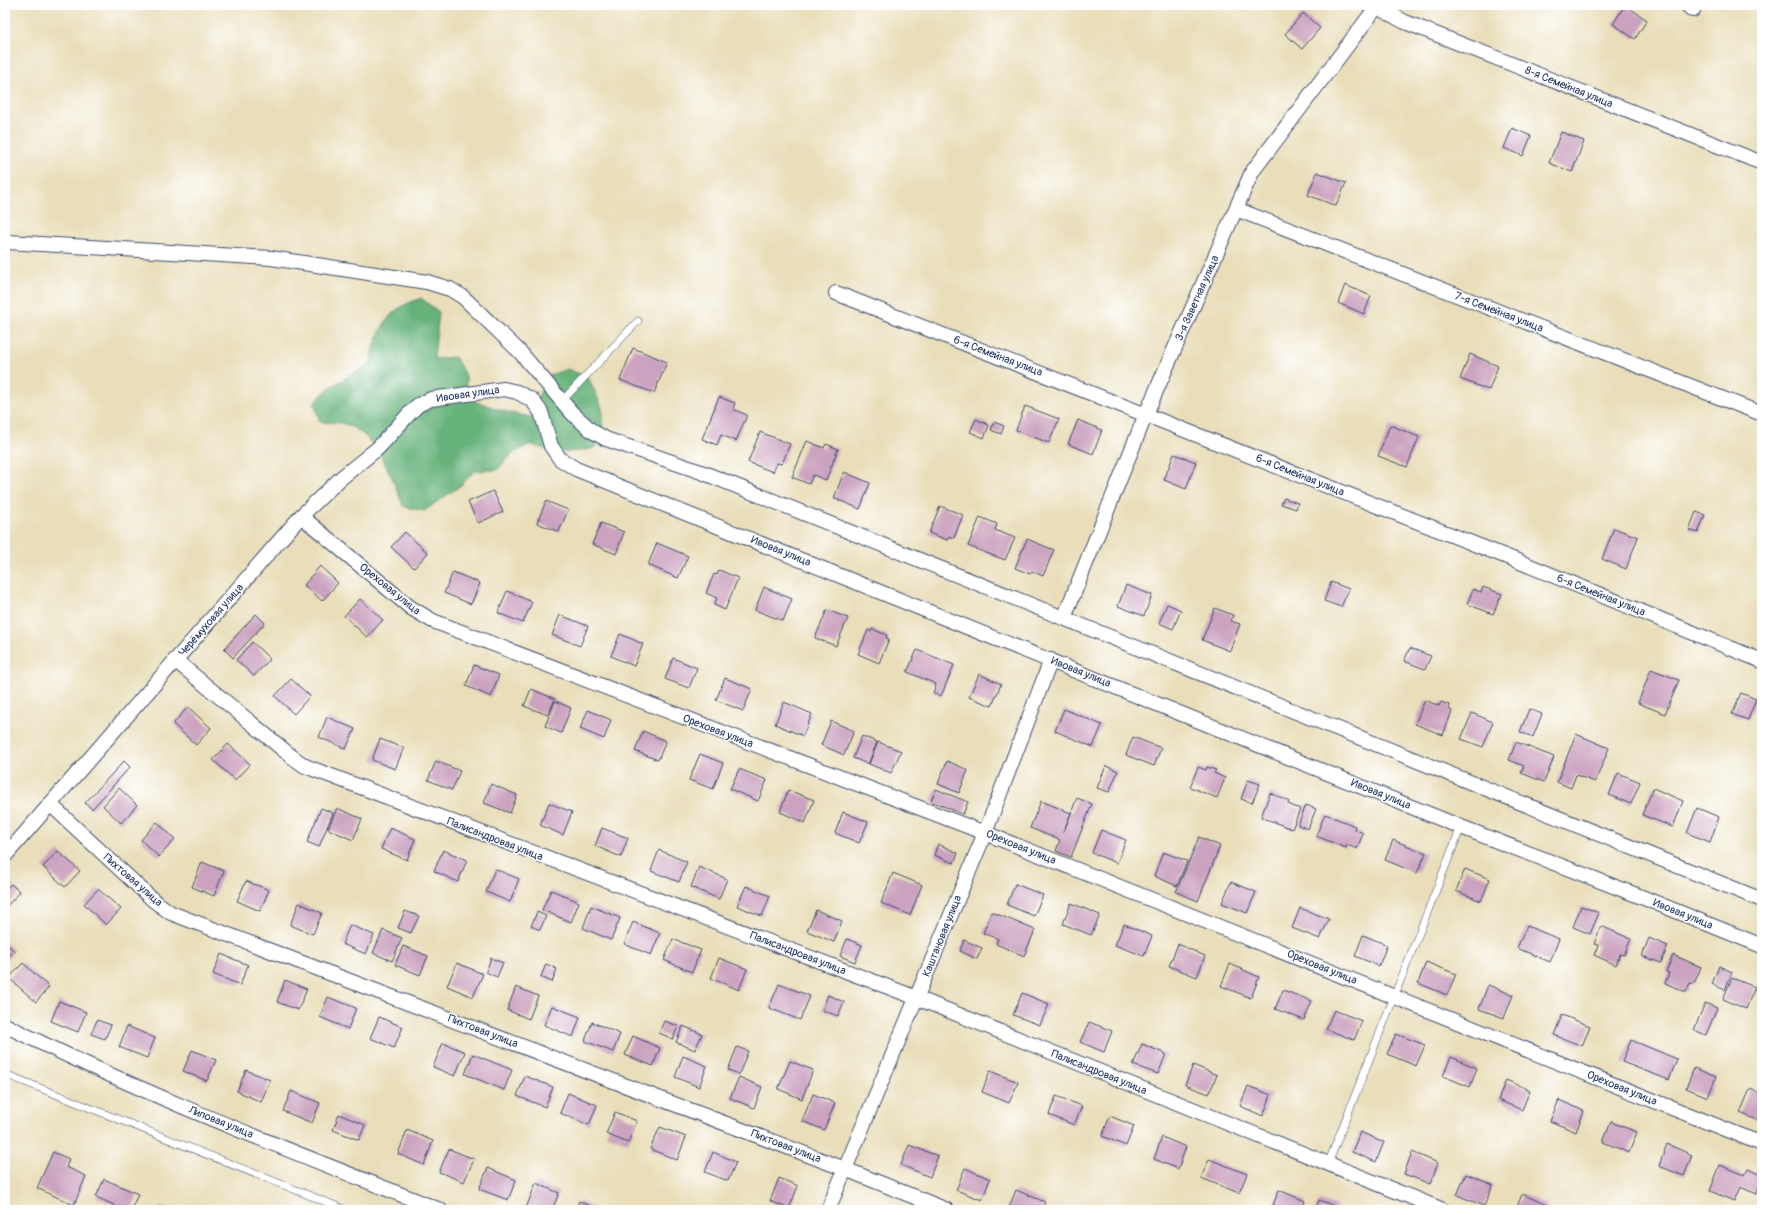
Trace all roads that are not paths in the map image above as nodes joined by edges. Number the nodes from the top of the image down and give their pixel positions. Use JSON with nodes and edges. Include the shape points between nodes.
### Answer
{"nodes":[{"id":1,"x":1378,"y":6,"type":"edge"},
{"id":2,"x":1762,"y":163,"type":"edge"},
{"id":3,"x":1236,"y":209,"type":"junction"},
{"id":4,"x":5,"y":243,"type":"edge"},
{"id":5,"x":836,"y":293,"type":"dead end"},
{"id":6,"x":638,"y":322,"type":"dead end"},
{"id":7,"x":431,"y":399,"type":"joint"},
{"id":8,"x":562,"y":401,"type":"junction"},
{"id":9,"x":1146,"y":414,"type":"junction"},
{"id":10,"x":1762,"y":414,"type":"edge"},
{"id":11,"x":301,"y":516,"type":"junction"},
{"id":12,"x":1064,"y":618,"type":"junction"},
{"id":13,"x":175,"y":660,"type":"junction"},
{"id":14,"x":1051,"y":660,"type":"junction"},
{"id":15,"x":1762,"y":661,"type":"edge"},
{"id":16,"x":50,"y":804,"type":"junction"},
{"id":17,"x":1461,"y":827,"type":"junction"},
{"id":18,"x":985,"y":833,"type":"junction"},
{"id":19,"x":5,"y":856,"type":"edge"},
{"id":20,"x":1762,"y":900,"type":"edge"},
{"id":21,"x":1762,"y":946,"type":"edge"},
{"id":22,"x":1394,"y":996,"type":"junction"},
{"id":23,"x":917,"y":998,"type":"junction"},
{"id":24,"x":5,"y":1025,"type":"edge"},
{"id":25,"x":5,"y":1074,"type":"edge"},
{"id":26,"x":1762,"y":1144,"type":"edge"},
{"id":27,"x":1328,"y":1164,"type":"junction"},
{"id":28,"x":845,"y":1168,"type":"junction"},
{"id":29,"x":346,"y":1210,"type":"edge"},
{"id":30,"x":440,"y":1210,"type":"edge"},
{"id":31,"x":828,"y":1210,"type":"edge"},
{"id":32,"x":947,"y":1210,"type":"edge"},
{"id":33,"x":1443,"y":1210,"type":"edge"}],
"edges":[{"from":1,"to":2,"type":"street","name":"8-я Семейная улица","via":[[1405,22]]},
{"from":1,"to":3,"type":"street","name":"3-я Заветная улица","via":[[1252,172]]},
{"from":3,"to":9,"type":"street","name":"3-я Заветная улица"},
{"from":3,"to":10,"type":"street","name":"7-я Семейная улица"},
{"from":4,"to":8,"type":"street","via":[[271,258],[427,282],[450,289],[463,297],[520,352]]},
{"from":5,"to":9,"type":"street","name":"6-я Семейная улица"},
{"from":6,"to":8,"type":"lane"},
{"from":7,"to":11,"type":"street","name":"Черёмуховая улица","via":[[418,405],[378,448],[340,478]]},
{"from":7,"to":14,"type":"street","name":"Ивовая улица","via":[[504,389],[517,392],[532,400],[541,412],[551,446],[560,459],[576,469]]},
{"from":8,"to":12,"type":"street","via":[[592,431],[606,440],[704,473]]},
{"from":9,"to":12,"type":"street","name":"3-я Заветная улица"},
{"from":9,"to":15,"type":"street","name":"6-я Семейная улица"},
{"from":11,"to":13,"type":"street","name":"Черёмуховая улица"},
{"from":11,"to":18,"type":"street","name":"Ореховая улица","via":[[411,608],[433,621]]},
{"from":12,"to":20,"type":"street"},
{"from":13,"to":16,"type":"street","name":"Черёмуховая улица"},
{"from":13,"to":23,"type":"street","name":"Палисандровая улица","via":[[305,766]]},
{"from":14,"to":17,"type":"street","name":"Ивовая улица"},
{"from":14,"to":18,"type":"street","name":"Каштановая улица"},
{"from":16,"to":19,"type":"street","name":"Черёмуховая улица"},
{"from":16,"to":28,"type":"street","name":"Пихтовая улица","via":[[153,900],[171,912]]},
{"from":17,"to":21,"type":"street","name":"Ивовая улица"},
{"from":17,"to":22,"type":"lane"},
{"from":18,"to":22,"type":"street","name":"Ореховая улица"},
{"from":18,"to":23,"type":"street","name":"Каштановая улица"},
{"from":22,"to":26,"type":"street","name":"Ореховая улица"},
{"from":22,"to":27,"type":"lane"},
{"from":23,"to":27,"type":"street","name":"Палисандровая улица"},
{"from":23,"to":28,"type":"street","name":"Каштановая улица"},
{"from":24,"to":30,"type":"street","name":"Липовая улица","via":[[202,1115]]},
{"from":25,"to":29,"type":"lane"},
{"from":27,"to":33,"type":"street","name":"Палисандровая улица"},
{"from":28,"to":31,"type":"street","name":"Каштановая улица"},
{"from":28,"to":32,"type":"street","name":"Пихтовая улица"}]}
